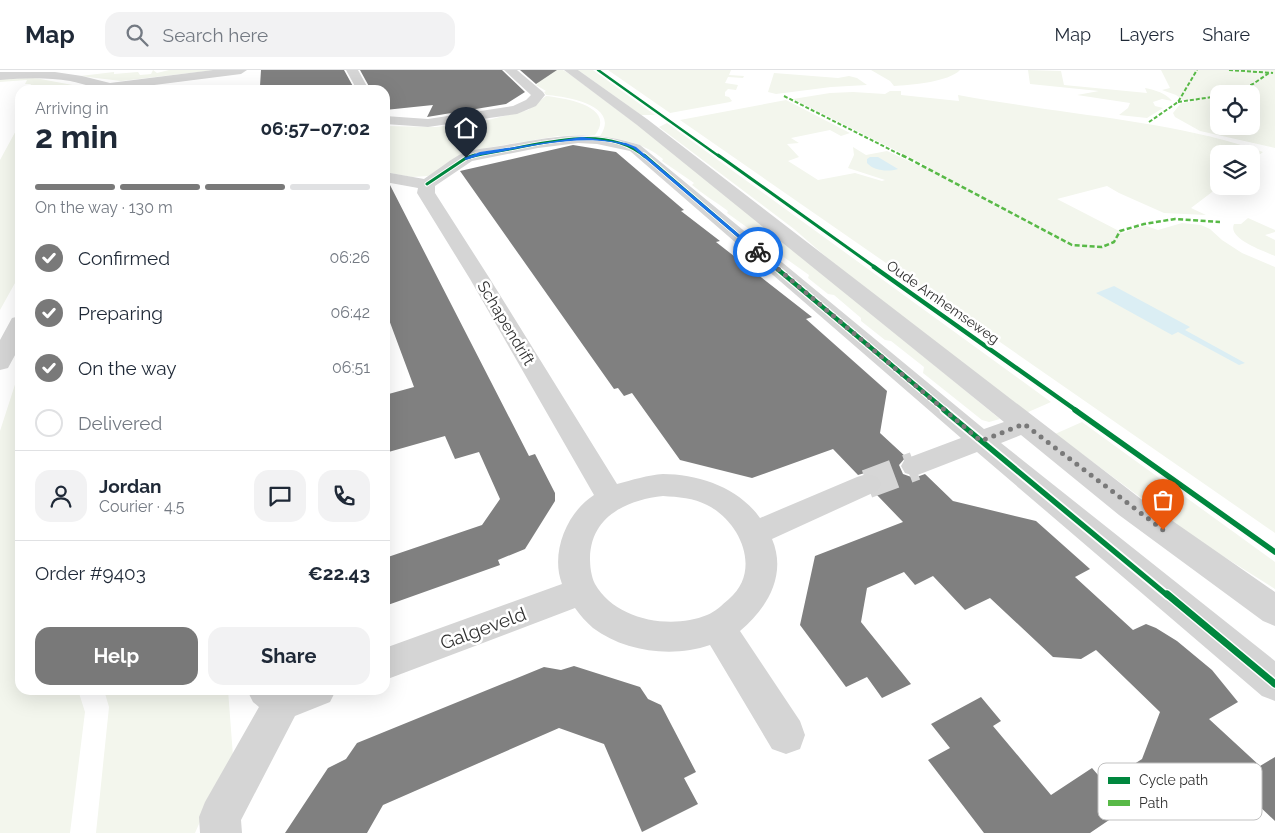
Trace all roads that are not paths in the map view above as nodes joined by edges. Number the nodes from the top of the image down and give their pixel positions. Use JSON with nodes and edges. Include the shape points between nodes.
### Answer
{"nodes":[{"id":1,"x":241,"y":70,"type":"edge"},
{"id":2,"x":352,"y":70,"type":"edge"},
{"id":3,"x":510,"y":70,"type":"edge"},
{"id":4,"x":570,"y":70,"type":"edge"},
{"id":5,"x":194,"y":75,"type":"junction"},
{"id":6,"x":0,"y":76,"type":"edge"},
{"id":7,"x":101,"y":85,"type":"edge"},
{"id":8,"x":133,"y":85,"type":"edge"},
{"id":9,"x":193,"y":85,"type":"edge"},
{"id":10,"x":360,"y":85,"type":"edge"},
{"id":11,"x":390,"y":120,"type":"edge"},
{"id":12,"x":390,"y":178,"type":"edge"},
{"id":13,"x":426,"y":184,"type":"junction"},
{"id":14,"x":15,"y":333,"type":"edge"},
{"id":15,"x":0,"y":363,"type":"edge"},
{"id":16,"x":1024,"y":424,"type":"junction"},
{"id":17,"x":981,"y":441,"type":"junction"},
{"id":18,"x":915,"y":466,"type":"tunnel mouth"},
{"id":19,"x":867,"y":484,"type":"tunnel mouth"},
{"id":20,"x":611,"y":499,"type":"junction"},
{"id":21,"x":755,"y":533,"type":"junction"},
{"id":22,"x":581,"y":591,"type":"junction"},
{"id":23,"x":1275,"y":611,"type":"edge"},
{"id":24,"x":718,"y":627,"type":"junction"},
{"id":25,"x":390,"y":662,"type":"edge"},
{"id":26,"x":1275,"y":684,"type":"edge"},
{"id":27,"x":287,"y":695,"type":"edge"},
{"id":28,"x":786,"y":735,"type":"dead end"},
{"id":29,"x":221,"y":833,"type":"edge"}],
"edges":[{"from":1,"to":5,"type":"street"},
{"from":2,"to":10,"type":"street"},
{"from":3,"to":11,"type":"street","via":[[538,95],[532,103],[517,110],[428,123]]},
{"from":4,"to":16,"type":"street","via":[[642,122]]},
{"from":5,"to":8,"type":"street"},
{"from":5,"to":9,"type":"street"},
{"from":6,"to":7,"type":"street","via":[[42,74]]},
{"from":12,"to":13,"type":"street"},
{"from":13,"to":17,"type":"street","via":[[466,158],[480,154],[582,138],[635,148]]},
{"from":13,"to":20,"type":"street","name":"Schapendrift","via":[[426,193]]},
{"from":14,"to":15,"type":"street"},
{"from":16,"to":17,"type":"street"},
{"from":16,"to":23,"type":"street"},
{"from":17,"to":18,"type":"street"},
{"from":17,"to":26,"type":"street"},
{"from":19,"to":21,"type":"street"},
{"from":20,"to":21,"type":"street","via":[[636,488],[663,485],[691,488],[717,497],[739,512]]},
{"from":20,"to":22,"type":"street","via":[[590,516],[576,538],[573,565]]},
{"from":21,"to":24,"type":"street","via":[[763,558],[759,584],[744,609]]},
{"from":22,"to":24,"type":"street","via":[[599,612],[625,628],[656,636],[688,636]]},
{"from":22,"to":25,"type":"street","name":"Galgeveld"},
{"from":24,"to":28,"type":"street"},
{"from":27,"to":29,"type":"street","via":[[220,817]]}]}
